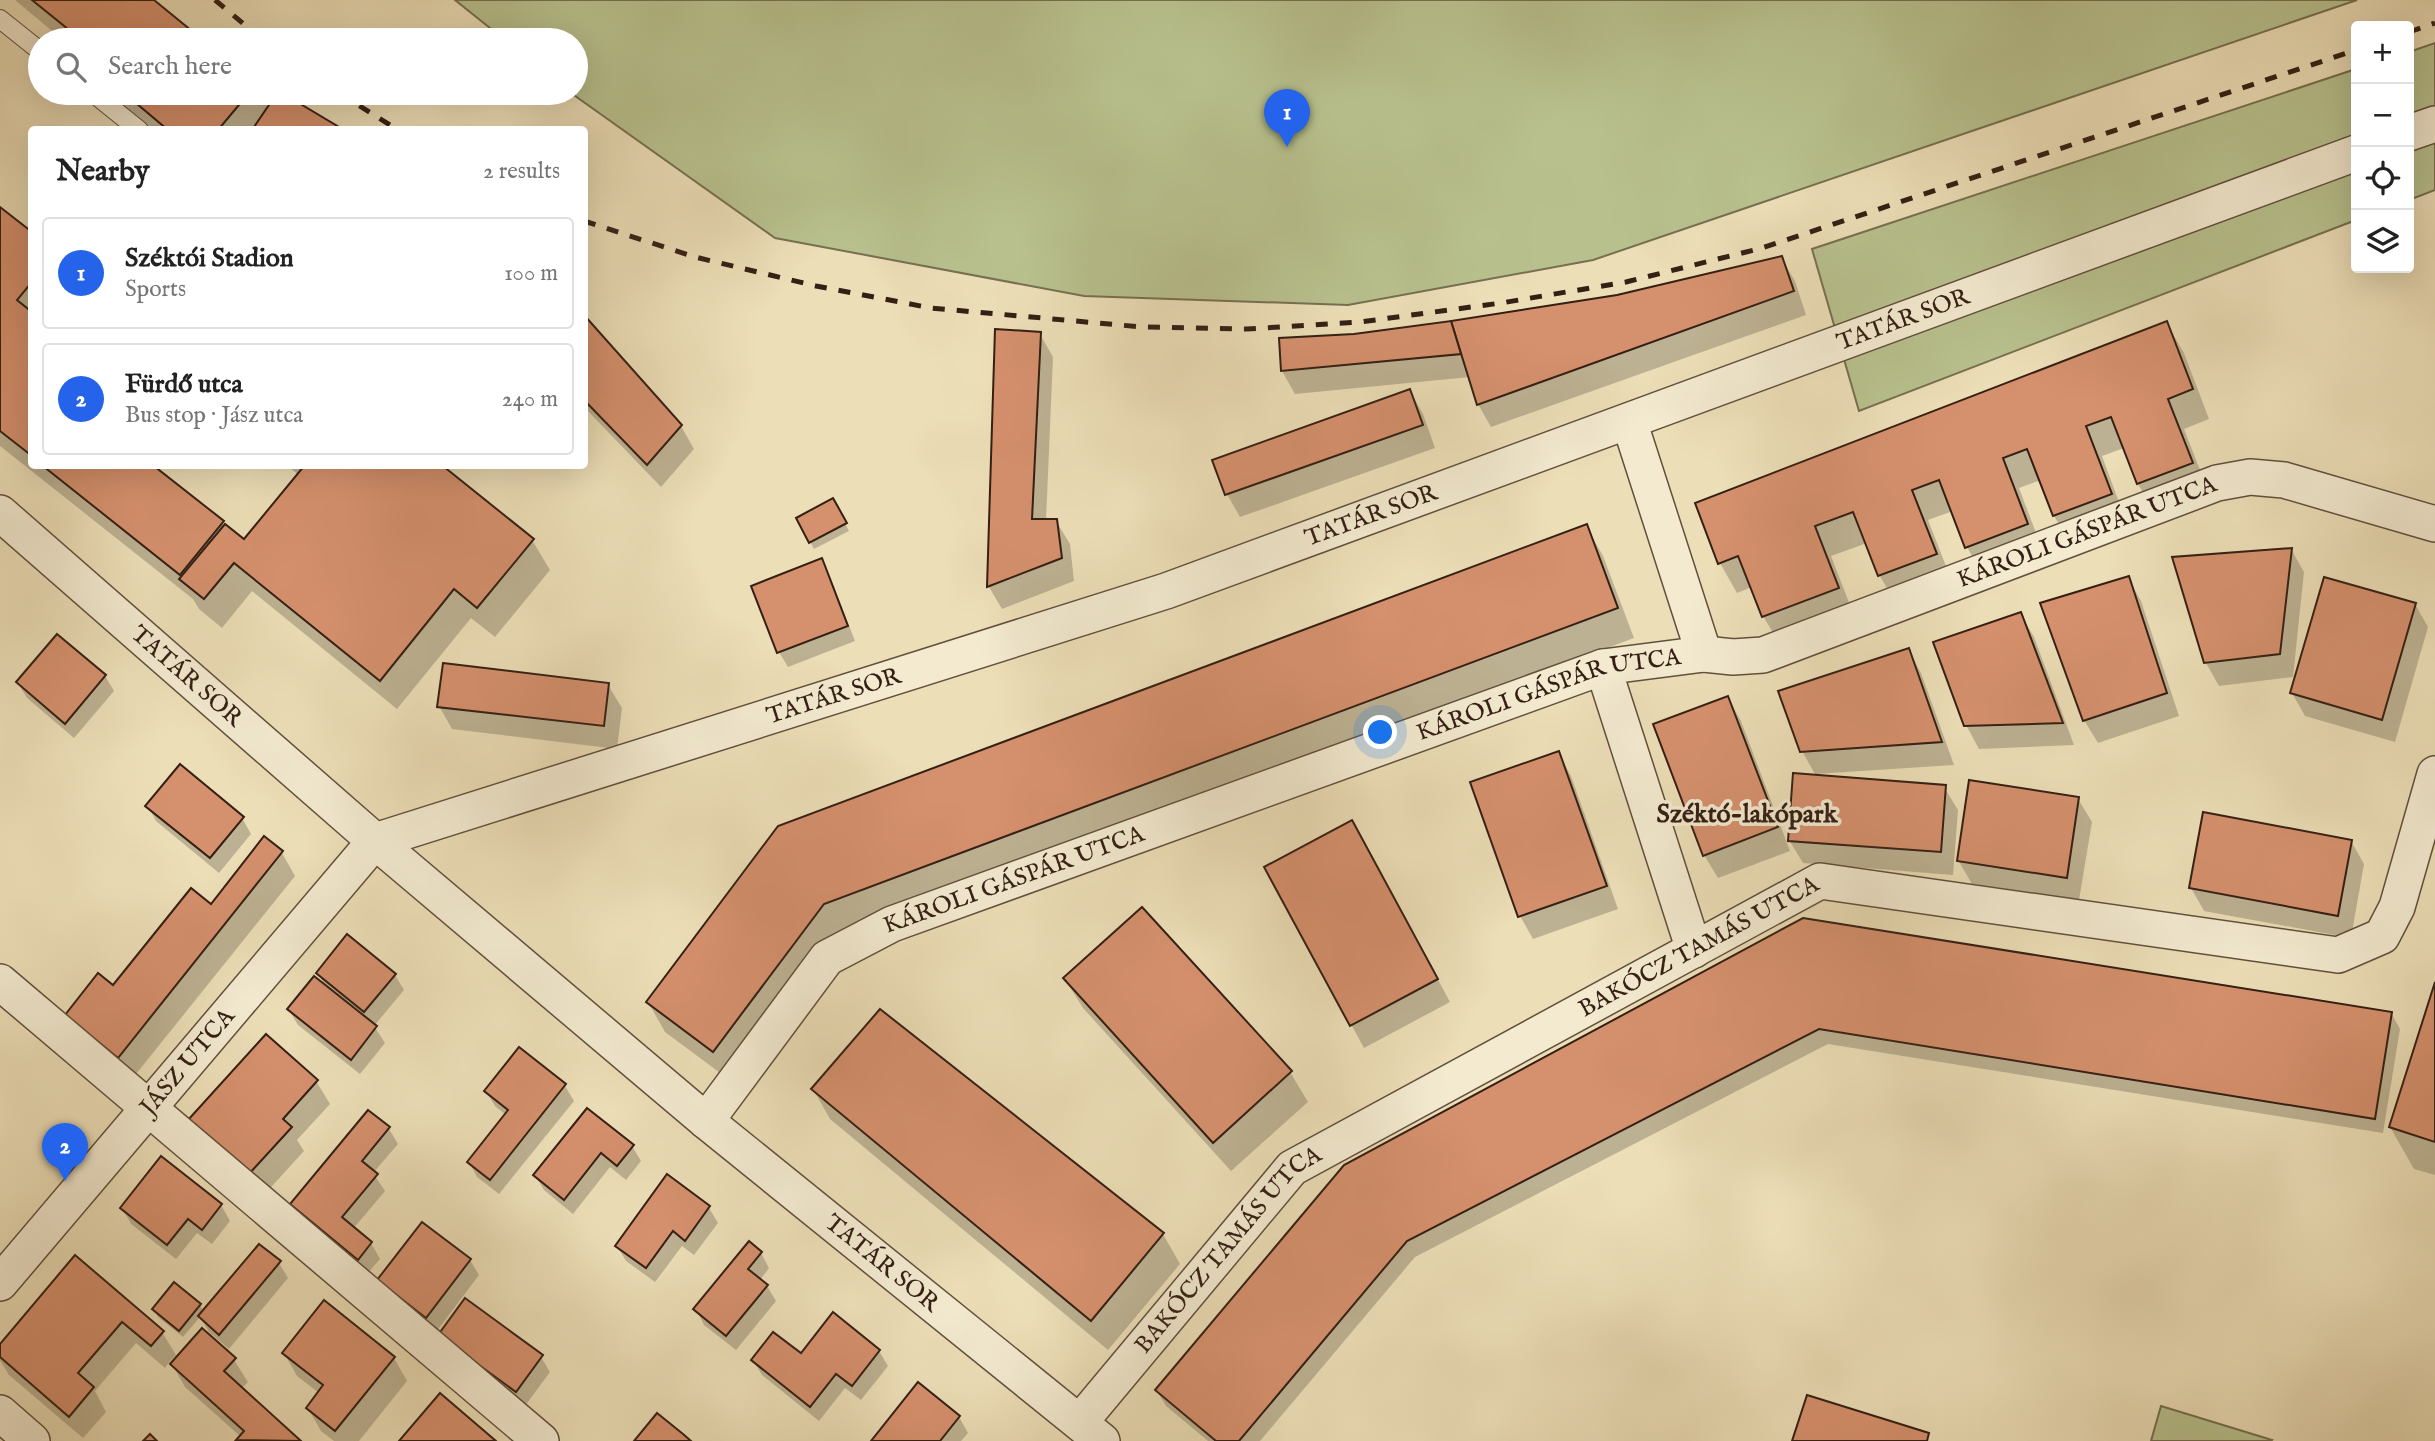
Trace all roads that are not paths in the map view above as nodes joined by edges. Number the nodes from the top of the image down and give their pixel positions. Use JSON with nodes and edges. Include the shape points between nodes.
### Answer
{"nodes":[{"id":1,"x":0,"y":19,"type":"edge"},
{"id":2,"x":28,"y":41,"type":"edge"},
{"id":3,"x":108,"y":105,"type":"edge"},
{"id":4,"x":2435,"y":124,"type":"edge"},
{"id":5,"x":134,"y":126,"type":"edge"},
{"id":6,"x":2414,"y":131,"type":"edge"},
{"id":7,"x":2351,"y":155,"type":"edge"},
{"id":8,"x":1629,"y":421,"type":"junction"},
{"id":9,"x":0,"y":513,"type":"edge"},
{"id":10,"x":2435,"y":524,"type":"edge"},
{"id":11,"x":1704,"y":654,"type":"junction"},
{"id":12,"x":1604,"y":667,"type":"junction"},
{"id":13,"x":2435,"y":774,"type":"edge"},
{"id":14,"x":374,"y":841,"type":"junction"},
{"id":15,"x":1694,"y":950,"type":"junction"},
{"id":16,"x":0,"y":982,"type":"edge"},
{"id":17,"x":149,"y":1107,"type":"junction"},
{"id":18,"x":706,"y":1121,"type":"junction"},
{"id":19,"x":0,"y":1283,"type":"edge"},
{"id":20,"x":0,"y":1413,"type":"edge"},
{"id":21,"x":1091,"y":1431,"type":"edge"},
{"id":22,"x":32,"y":1441,"type":"edge"},
{"id":23,"x":541,"y":1441,"type":"edge"}],
"edges":[{"from":1,"to":2,"type":"lane"},
{"from":3,"to":5,"type":"lane"},
{"from":4,"to":6,"type":"street"},
{"from":7,"to":8,"type":"street","name":"TATÁR SOR"},
{"from":8,"to":11,"type":"street"},
{"from":8,"to":14,"type":"street","name":"TATÁR SOR","via":[[1166,591]]},
{"from":9,"to":14,"type":"street","name":"TATÁR SOR"},
{"from":10,"to":11,"type":"street","name":"KÁROLI GÁSPÁR UTCA","via":[[2284,480],[2250,477],[2217,483],[1763,655]]},
{"from":11,"to":12,"type":"street","name":"KÁROLI GÁSPÁR UTCA"},
{"from":12,"to":15,"type":"street"},
{"from":12,"to":18,"type":"street","name":"KÁROLI GÁSPÁR UTCA","via":[[892,924],[827,958]]},
{"from":13,"to":15,"type":"street","name":"BAKÓCZ TAMÁS UTCA","via":[[2397,907],[2382,936],[2338,955],[1820,881]]},
{"from":14,"to":17,"type":"street","name":"JÁSZ UTCA"},
{"from":14,"to":18,"type":"street","name":"TATÁR SOR"},
{"from":15,"to":21,"type":"street","name":"BAKÓCZ TAMÁS UTCA","via":[[1292,1168]]},
{"from":16,"to":17,"type":"street"},
{"from":17,"to":19,"type":"street","name":"JÁSZ UTCA"},
{"from":17,"to":23,"type":"street"},
{"from":18,"to":21,"type":"street","name":"TATÁR SOR"},
{"from":20,"to":22,"type":"street"}]}
